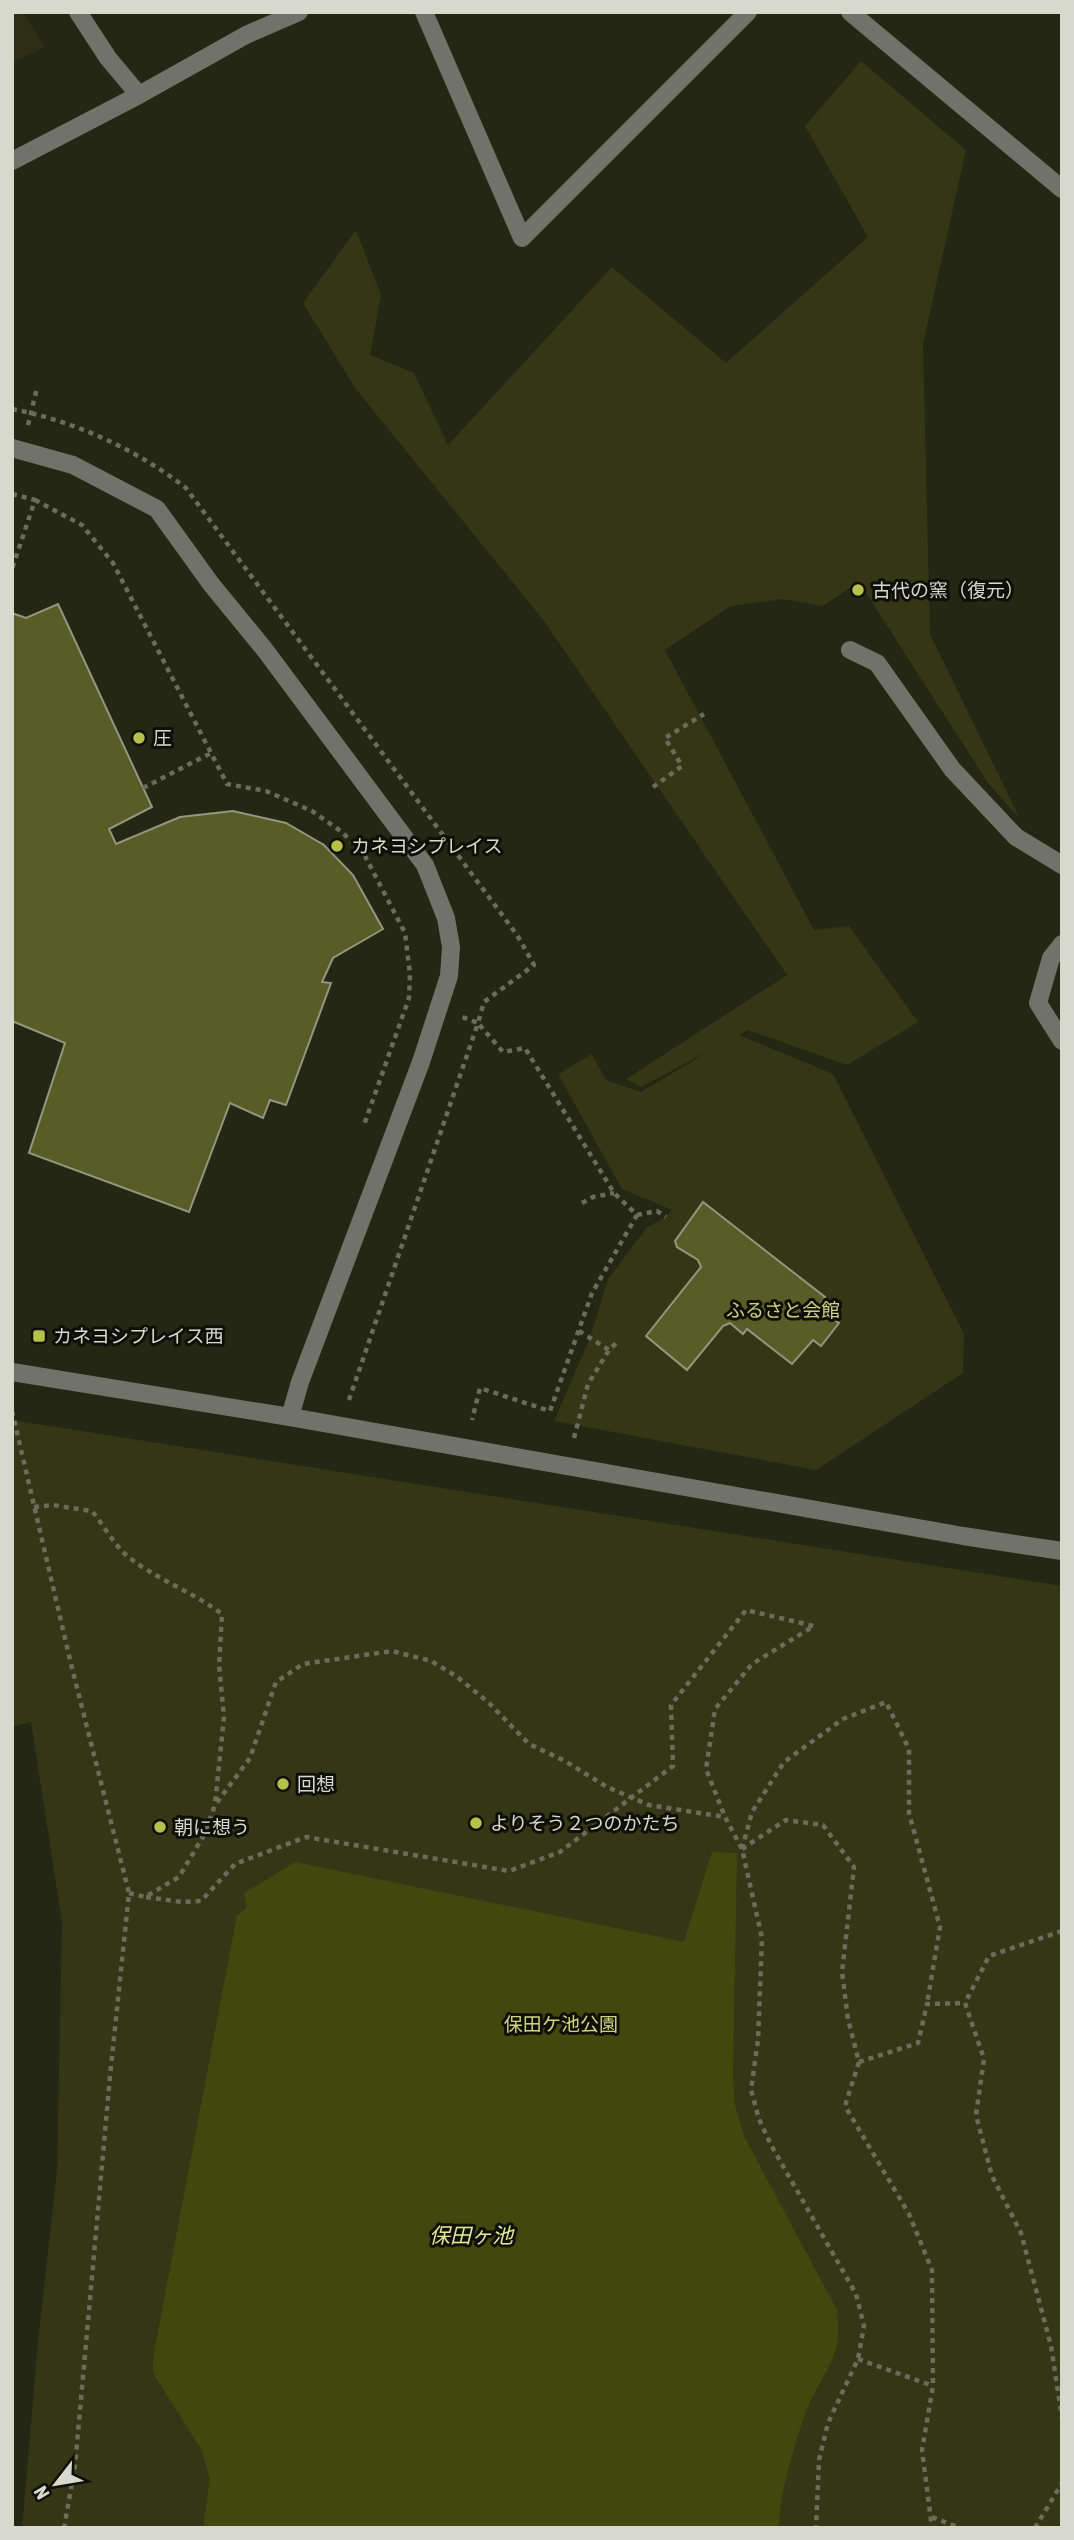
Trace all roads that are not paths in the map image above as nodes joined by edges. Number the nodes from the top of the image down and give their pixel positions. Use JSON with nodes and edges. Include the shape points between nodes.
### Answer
{"nodes":[{"id":1,"x":78,"y":12,"type":"edge"},
{"id":2,"x":299,"y":12,"type":"edge"},
{"id":3,"x":424,"y":12,"type":"edge"},
{"id":4,"x":748,"y":12,"type":"edge"},
{"id":5,"x":850,"y":12,"type":"edge"},
{"id":6,"x":139,"y":95,"type":"junction"},
{"id":7,"x":12,"y":161,"type":"edge"},
{"id":8,"x":1062,"y":189,"type":"edge"},
{"id":9,"x":12,"y":448,"type":"edge"},
{"id":10,"x":850,"y":650,"type":"dead end"},
{"id":11,"x":1062,"y":865,"type":"edge"},
{"id":12,"x":1062,"y":944,"type":"edge"},
{"id":13,"x":1062,"y":1041,"type":"edge"},
{"id":14,"x":12,"y":1372,"type":"edge"},
{"id":15,"x":290,"y":1417,"type":"junction"},
{"id":16,"x":1062,"y":1551,"type":"edge"}],
"edges":[{"from":1,"to":6,"type":"street"},
{"from":2,"to":6,"type":"street","via":[[246,35]]},
{"from":3,"to":4,"type":"street","via":[[522,238]]},
{"from":5,"to":8,"type":"street"},
{"from":6,"to":7,"type":"street"},
{"from":9,"to":15,"type":"street","via":[[73,464],[157,509],[425,865],[446,918],[449,976],[439,1009]]},
{"from":10,"to":11,"type":"street","via":[[877,663],[952,769],[1016,837]]},
{"from":12,"to":13,"type":"street","via":[[1051,958],[1038,1003]]},
{"from":14,"to":15,"type":"street"},
{"from":15,"to":16,"type":"street"}]}
